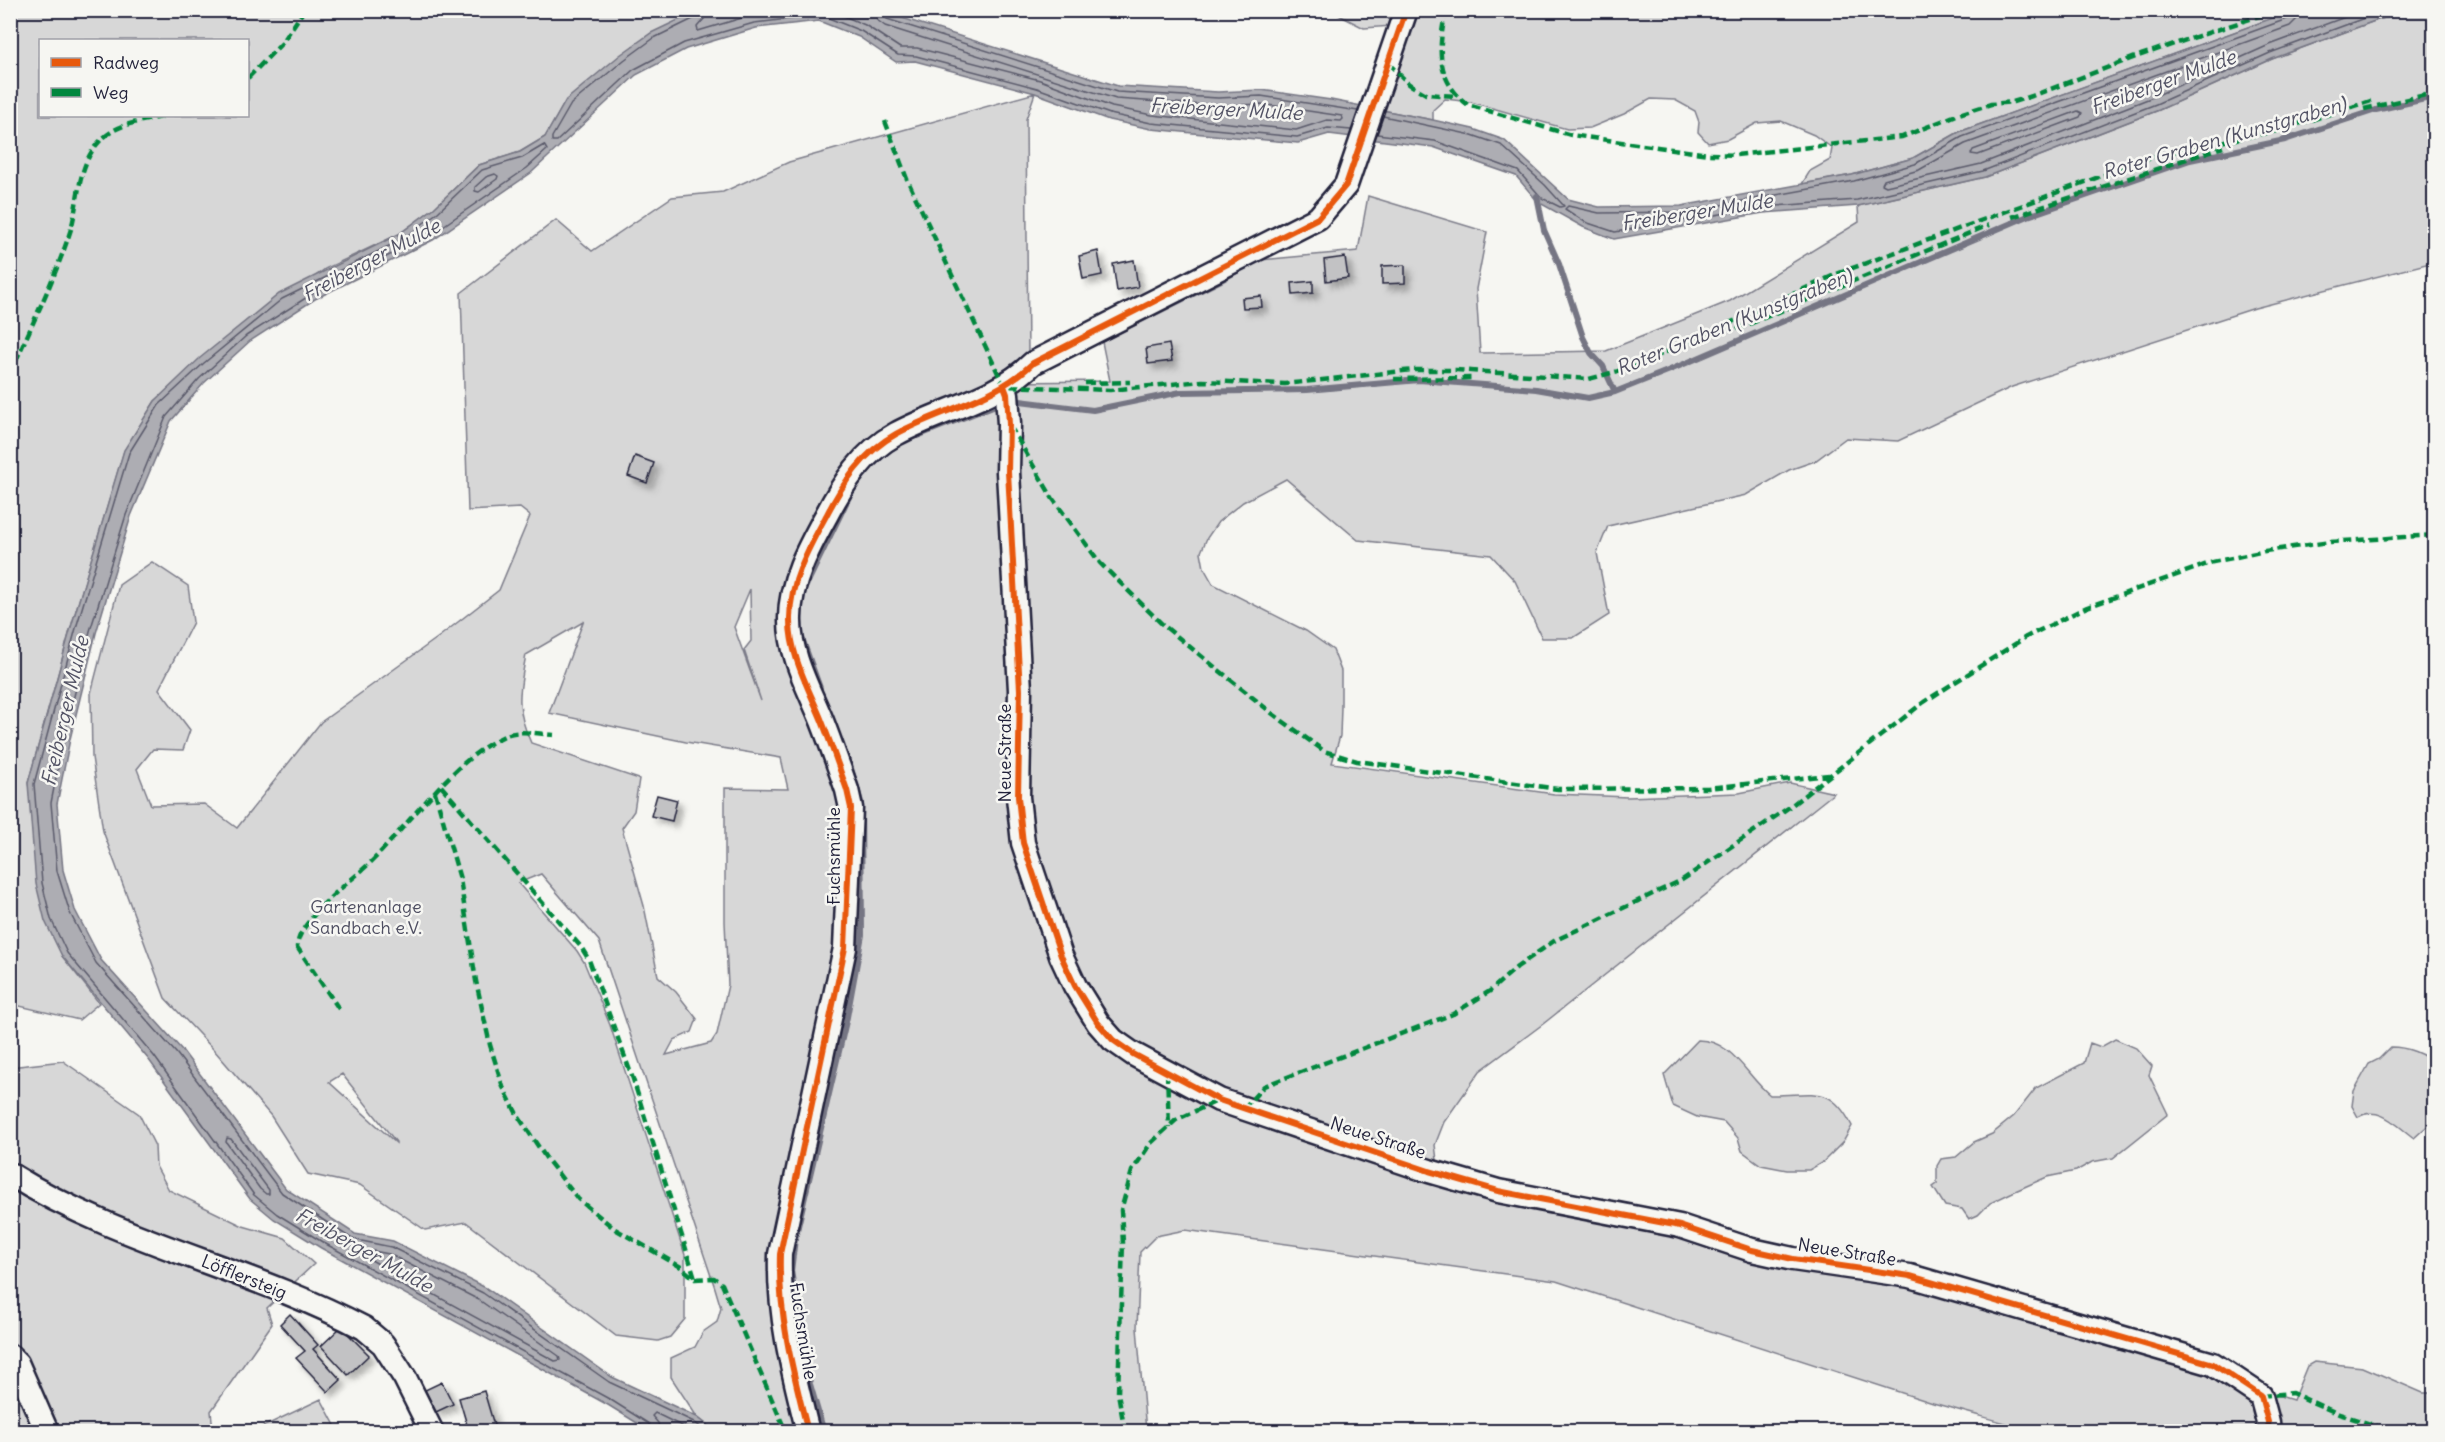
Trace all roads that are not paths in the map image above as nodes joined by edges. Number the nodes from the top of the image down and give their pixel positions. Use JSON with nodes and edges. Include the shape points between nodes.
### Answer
{"nodes":[{"id":1,"x":1407,"y":10,"type":"edge"},
{"id":2,"x":1004,"y":386,"type":"junction"},
{"id":3,"x":10,"y":1174,"type":"edge"},
{"id":4,"x":10,"y":1356,"type":"edge"},
{"id":5,"x":47,"y":1431,"type":"edge"},
{"id":6,"x":432,"y":1431,"type":"edge"},
{"id":7,"x":808,"y":1431,"type":"edge"},
{"id":8,"x":2269,"y":1431,"type":"edge"}],
"edges":[{"from":1,"to":2,"type":"street","name":"Fuchsmühle","via":[[1346,185],[1318,218],[1033,363]]},
{"from":2,"to":7,"type":"street","name":"Fuchsmühle","via":[[897,434],[865,459],[830,508],[807,551],[793,591],[790,636],[848,790],[851,808],[845,948],[780,1254],[783,1324]]},
{"from":2,"to":8,"type":"street","name":"Neue Straße","via":[[1009,424],[1020,690],[1018,797],[1023,843],[1061,956],[1075,986],[1113,1040],[1219,1100],[1439,1174],[1498,1191],[1680,1226],[1752,1250],[1910,1276],[2213,1364],[2261,1396]]},
{"from":3,"to":6,"type":"street","name":"Löfflersteig","via":[[100,1222],[217,1265],[364,1328],[383,1344]]},
{"from":4,"to":5,"type":"street","via":[[17,1363]]}]}
